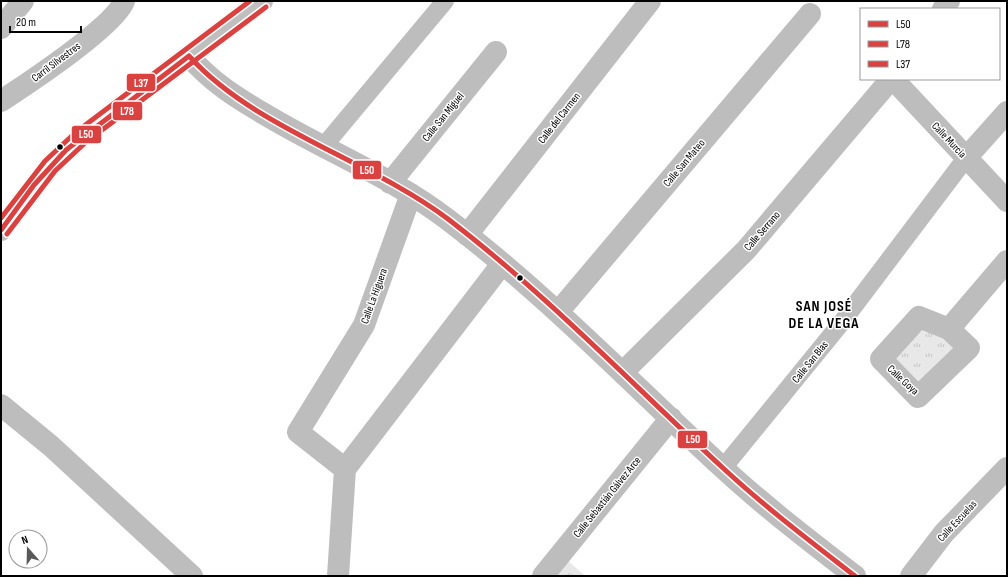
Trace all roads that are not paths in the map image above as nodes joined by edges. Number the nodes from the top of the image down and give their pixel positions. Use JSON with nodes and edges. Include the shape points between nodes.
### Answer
{"nodes":[{"id":1,"x":23,"y":1,"type":"edge"},
{"id":2,"x":124,"y":1,"type":"edge"},
{"id":3,"x":262,"y":1,"type":"edge"},
{"id":4,"x":445,"y":1,"type":"edge"},
{"id":5,"x":650,"y":1,"type":"edge"},
{"id":6,"x":810,"y":14,"type":"dead end"},
{"id":7,"x":1,"y":28,"type":"edge"},
{"id":8,"x":496,"y":52,"type":"dead end"},
{"id":9,"x":189,"y":56,"type":"junction"},
{"id":10,"x":891,"y":80,"type":"edge"},
{"id":11,"x":893,"y":80,"type":"edge"},
{"id":12,"x":1,"y":102,"type":"edge"},
{"id":13,"x":1007,"y":112,"type":"edge"},
{"id":14,"x":323,"y":147,"type":"junction"},
{"id":15,"x":966,"y":158,"type":"junction"},
{"id":16,"x":390,"y":182,"type":"junction"},
{"id":17,"x":411,"y":194,"type":"junction"},
{"id":18,"x":1007,"y":201,"type":"edge"},
{"id":19,"x":1,"y":230,"type":"edge"},
{"id":20,"x":467,"y":235,"type":"junction"},
{"id":21,"x":1007,"y":261,"type":"edge"},
{"id":22,"x":502,"y":264,"type":"junction"},
{"id":23,"x":558,"y":312,"type":"junction"},
{"id":24,"x":949,"y":329,"type":"dead end"},
{"id":25,"x":623,"y":372,"type":"junction"},
{"id":26,"x":1,"y":405,"type":"edge"},
{"id":27,"x":671,"y":418,"type":"junction"},
{"id":28,"x":723,"y":468,"type":"junction"},
{"id":29,"x":1007,"y":468,"type":"edge"},
{"id":30,"x":345,"y":469,"type":"junction"},
{"id":31,"x":192,"y":576,"type":"edge"},
{"id":32,"x":338,"y":576,"type":"edge"},
{"id":33,"x":542,"y":576,"type":"edge"},
{"id":34,"x":854,"y":576,"type":"edge"},
{"id":35,"x":911,"y":576,"type":"edge"}],
"edges":[{"from":1,"to":7,"type":"street"},
{"from":2,"to":12,"type":"street","name":"Carril Silvestres","via":[[121,9],[69,54]]},
{"from":3,"to":9,"type":"main road"},
{"from":4,"to":14,"type":"street"},
{"from":5,"to":20,"type":"street","name":"Calle del Carmen"},
{"from":6,"to":23,"type":"street","name":"Calle San Mateo"},
{"from":8,"to":16,"type":"street","name":"Calle San Miguel"},
{"from":9,"to":14,"type":"street","via":[[220,86]]},
{"from":9,"to":19,"type":"main road","via":[[66,150],[34,185]]},
{"from":10,"to":25,"type":"street","name":"Calle Serrano","via":[[746,250]]},
{"from":11,"to":15,"type":"street","name":"Calle Murcia"},
{"from":13,"to":15,"type":"street"},
{"from":14,"to":16,"type":"street"},
{"from":15,"to":18,"type":"street","name":"Calle Murcia"},
{"from":15,"to":28,"type":"street","name":"Calle San Blas","via":[[842,322]]},
{"from":16,"to":17,"type":"street"},
{"from":17,"to":20,"type":"street"},
{"from":17,"to":30,"type":"street","name":"Calle La Higuera","via":[[364,325],[298,432]]},
{"from":20,"to":22,"type":"street"},
{"from":21,"to":24,"type":"street"},
{"from":22,"to":23,"type":"street"},
{"from":22,"to":30,"type":"street"},
{"from":23,"to":25,"type":"street"},
{"from":25,"to":27,"type":"street"},
{"from":26,"to":31,"type":"street","via":[[51,446]]},
{"from":27,"to":28,"type":"street"},
{"from":27,"to":33,"type":"street","name":"Calle Sebastián Gálvez Arce"},
{"from":28,"to":34,"type":"street"},
{"from":29,"to":35,"type":"street","name":"Calle Escuelas","via":[[944,533]]},
{"from":30,"to":32,"type":"street"}]}
